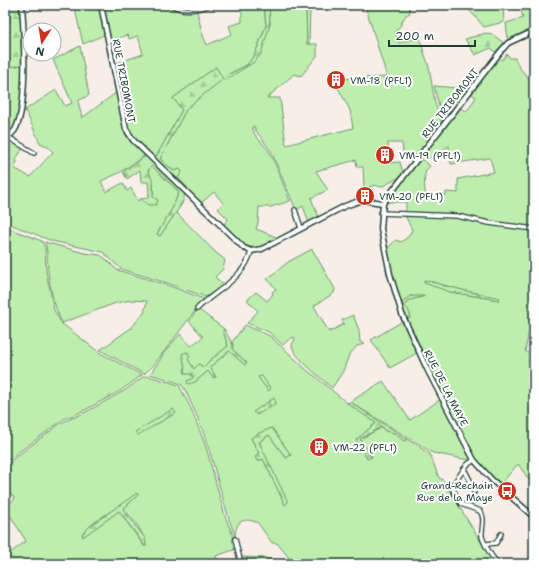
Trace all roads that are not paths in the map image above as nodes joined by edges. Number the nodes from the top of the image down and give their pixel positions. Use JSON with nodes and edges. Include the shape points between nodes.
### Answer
{"nodes":[{"id":1,"x":22,"y":5,"type":"edge"},
{"id":2,"x":101,"y":5,"type":"edge"},
{"id":3,"x":172,"y":5,"type":"edge"},
{"id":4,"x":210,"y":5,"type":"edge"},
{"id":5,"x":534,"y":31,"type":"edge"},
{"id":6,"x":6,"y":138,"type":"edge"},
{"id":7,"x":34,"y":153,"type":"dead end"},
{"id":8,"x":383,"y":203,"type":"junction"},
{"id":9,"x":294,"y":210,"type":"dead end"},
{"id":10,"x":381,"y":213,"type":"junction"},
{"id":11,"x":301,"y":228,"type":"junction"},
{"id":12,"x":534,"y":229,"type":"edge"},
{"id":13,"x":251,"y":251,"type":"junction"},
{"id":14,"x":197,"y":309,"type":"dead end"},
{"id":15,"x":474,"y":460,"type":"junction"},
{"id":16,"x":464,"y":469,"type":"junction"},
{"id":17,"x":474,"y":492,"type":"dead end"},
{"id":18,"x":534,"y":517,"type":"edge"},
{"id":19,"x":501,"y":534,"type":"dead end"},
{"id":20,"x":235,"y":539,"type":"dead end"},
{"id":21,"x":486,"y":544,"type":"junction"},
{"id":22,"x":496,"y":561,"type":"dead end"},
{"id":23,"x":241,"y":564,"type":"edge"}],
"edges":[{"from":1,"to":6,"type":"street","via":[[22,101],[16,129]]},
{"from":2,"to":13,"type":"street","name":"RUE TRIBOMONT","via":[[123,118],[129,134],[239,245]]},
{"from":3,"to":4,"type":"street","via":[[188,10]]},
{"from":5,"to":8,"type":"street","name":"RUE TRIBOMONT","via":[[508,43],[501,50]]},
{"from":6,"to":7,"type":"street"},
{"from":8,"to":10,"type":"street","name":"RUE DE LA MAYE"},
{"from":8,"to":11,"type":"street","via":[[362,200]]},
{"from":9,"to":11,"type":"street"},
{"from":10,"to":12,"type":"street","via":[[457,216]]},
{"from":10,"to":15,"type":"street","name":"RUE DE LA MAYE","via":[[383,242],[402,314]]},
{"from":11,"to":13,"type":"street","via":[[262,249]]},
{"from":13,"to":14,"type":"street","via":[[247,263],[230,282]]},
{"from":15,"to":16,"type":"street"},
{"from":15,"to":18,"type":"street","name":"RUE DE LA MAYE","via":[[492,480]]},
{"from":16,"to":17,"type":"street"},
{"from":16,"to":21,"type":"street","via":[[453,490],[462,504],[482,514],[482,535]]},
{"from":19,"to":21,"type":"street","via":[[496,543]]},
{"from":20,"to":23,"type":"street"},
{"from":21,"to":22,"type":"street"}]}
